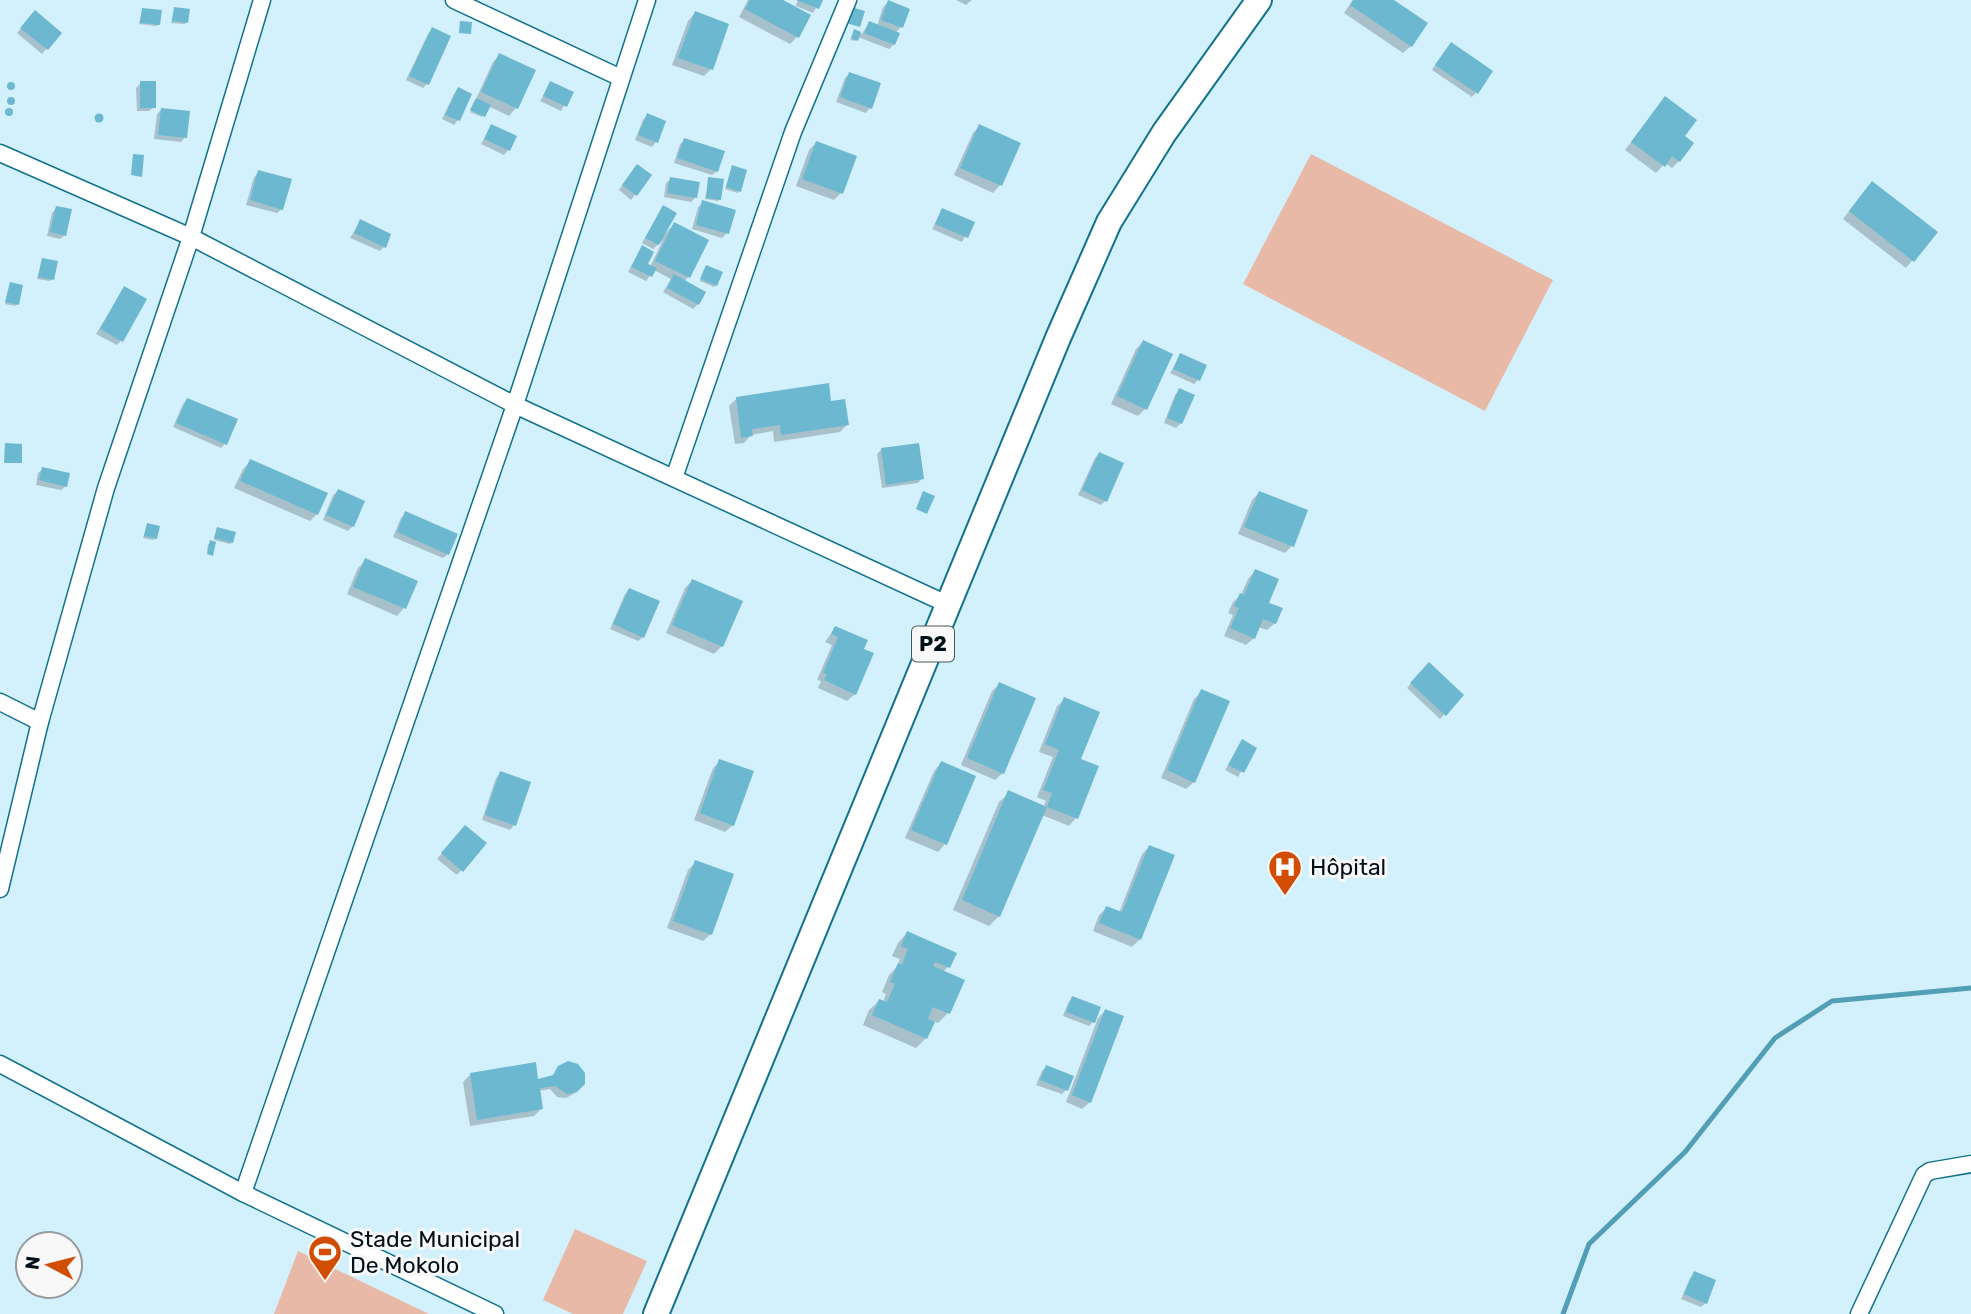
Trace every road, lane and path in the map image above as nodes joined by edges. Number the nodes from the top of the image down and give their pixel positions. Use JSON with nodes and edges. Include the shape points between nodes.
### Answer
{"nodes":[{"id":1,"x":262,"y":0,"type":"edge"},
{"id":2,"x":454,"y":0,"type":"edge"},
{"id":3,"x":647,"y":0,"type":"edge"},
{"id":4,"x":848,"y":0,"type":"edge"},
{"id":5,"x":1259,"y":0,"type":"edge"},
{"id":6,"x":621,"y":78,"type":"junction"},
{"id":7,"x":0,"y":153,"type":"edge"},
{"id":8,"x":191,"y":237,"type":"junction"},
{"id":9,"x":516,"y":405,"type":"junction"},
{"id":10,"x":674,"y":478,"type":"junction"},
{"id":11,"x":949,"y":605,"type":"junction"},
{"id":12,"x":0,"y":702,"type":"edge"},
{"id":13,"x":40,"y":722,"type":"junction"},
{"id":14,"x":0,"y":889,"type":"edge"},
{"id":15,"x":0,"y":1064,"type":"edge"},
{"id":16,"x":1971,"y":1164,"type":"edge"},
{"id":17,"x":243,"y":1193,"type":"junction"},
{"id":18,"x":495,"y":1314,"type":"edge"},
{"id":19,"x":656,"y":1314,"type":"edge"},
{"id":20,"x":1859,"y":1314,"type":"edge"}],
"edges":[{"from":1,"to":8,"type":"street"},
{"from":2,"to":6,"type":"street"},
{"from":3,"to":6,"type":"street"},
{"from":4,"to":10,"type":"street","via":[[793,132]]},
{"from":5,"to":11,"type":"main road","number":"P2","via":[[1164,133],[1109,222]]},
{"from":6,"to":9,"type":"street"},
{"from":7,"to":8,"type":"street"},
{"from":8,"to":9,"type":"street"},
{"from":8,"to":13,"type":"street","via":[[106,488]]},
{"from":9,"to":10,"type":"street"},
{"from":9,"to":17,"type":"street"},
{"from":10,"to":11,"type":"street"},
{"from":11,"to":19,"type":"main road","number":"P2"},
{"from":12,"to":13,"type":"street"},
{"from":13,"to":14,"type":"street"},
{"from":15,"to":17,"type":"street"},
{"from":16,"to":20,"type":"street","via":[[1924,1175]]},
{"from":17,"to":18,"type":"street"}]}
